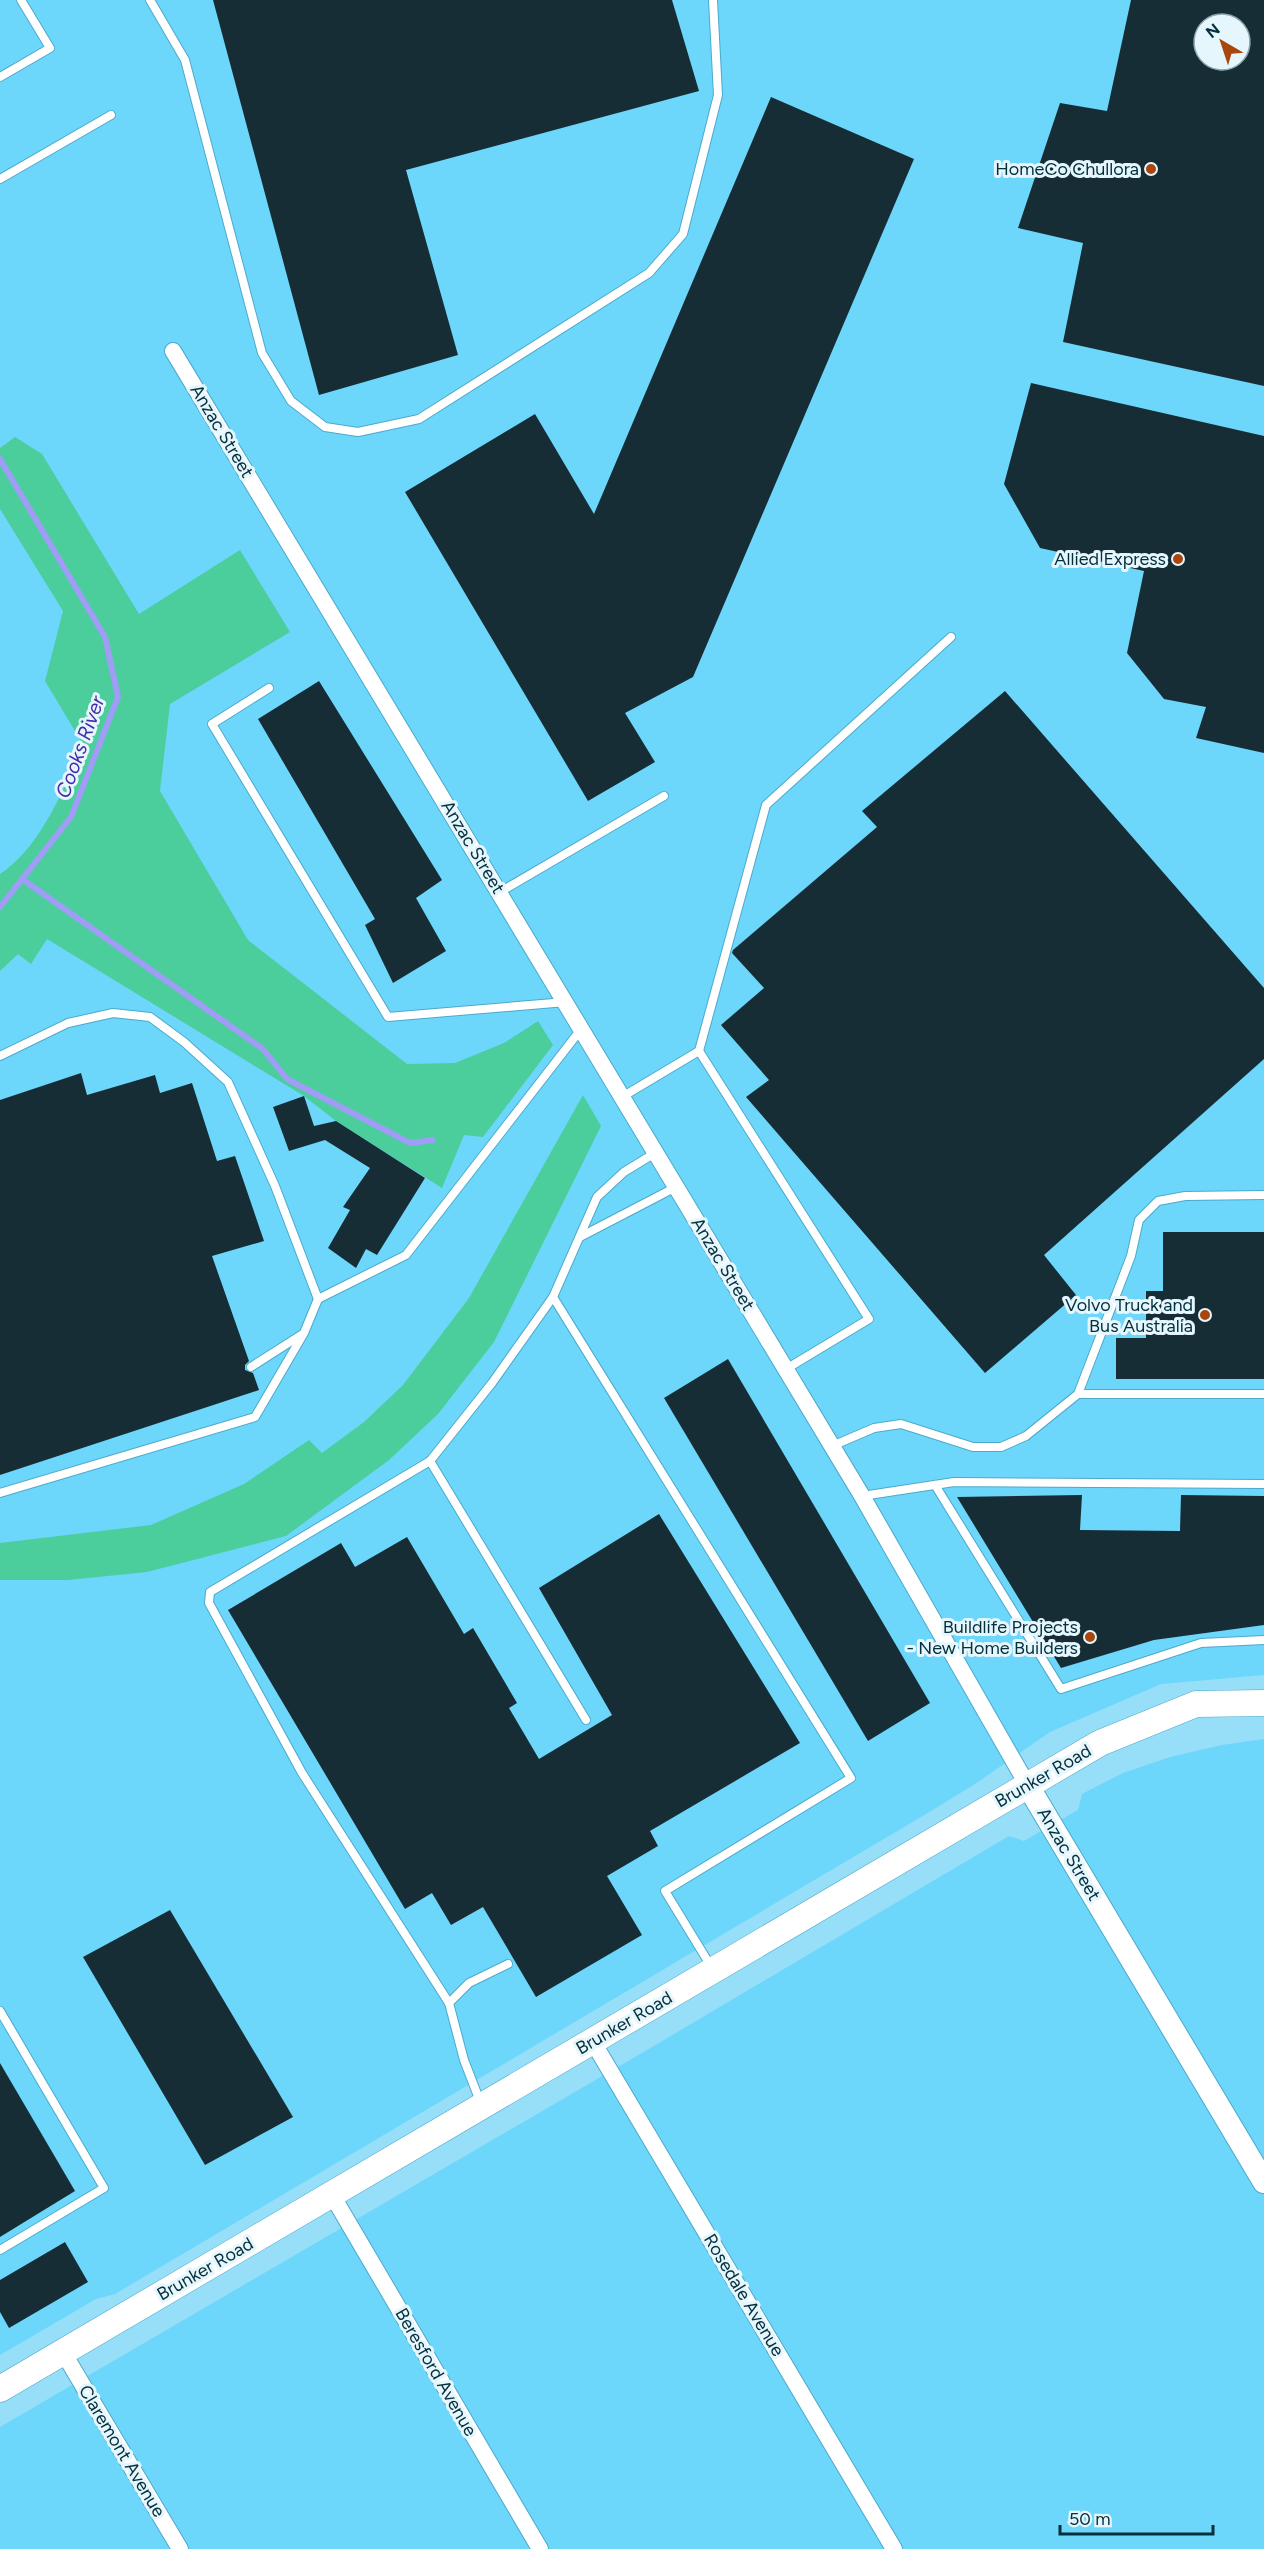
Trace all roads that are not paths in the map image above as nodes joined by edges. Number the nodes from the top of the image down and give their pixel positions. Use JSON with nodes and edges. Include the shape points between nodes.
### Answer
{"nodes":[{"id":1,"x":21,"y":0,"type":"edge"},
{"id":2,"x":150,"y":0,"type":"edge"},
{"id":3,"x":712,"y":0,"type":"edge"},
{"id":4,"x":0,"y":77,"type":"edge"},
{"id":5,"x":111,"y":115,"type":"dead end"},
{"id":6,"x":0,"y":179,"type":"edge"},
{"id":7,"x":173,"y":351,"type":"dead end"},
{"id":8,"x":951,"y":637,"type":"dead end"},
{"id":9,"x":269,"y":688,"type":"dead end"},
{"id":10,"x":664,"y":795,"type":"dead end"},
{"id":11,"x":500,"y":892,"type":"junction"},
{"id":12,"x":566,"y":1002,"type":"junction"},
{"id":13,"x":582,"y":1028,"type":"junction"},
{"id":14,"x":699,"y":1051,"type":"junction"},
{"id":15,"x":0,"y":1056,"type":"edge"},
{"id":16,"x":622,"y":1097,"type":"junction"},
{"id":17,"x":656,"y":1153,"type":"junction"},
{"id":18,"x":676,"y":1187,"type":"junction"},
{"id":19,"x":1264,"y":1195,"type":"edge"},
{"id":20,"x":580,"y":1237,"type":"junction"},
{"id":21,"x":553,"y":1298,"type":"junction"},
{"id":22,"x":318,"y":1299,"type":"junction"},
{"id":23,"x":304,"y":1333,"type":"junction"},
{"id":24,"x":251,"y":1367,"type":"dead end"},
{"id":25,"x":786,"y":1369,"type":"junction"},
{"id":26,"x":1078,"y":1394,"type":"junction"},
{"id":27,"x":1264,"y":1394,"type":"edge"},
{"id":28,"x":832,"y":1446,"type":"junction"},
{"id":29,"x":430,"y":1461,"type":"junction"},
{"id":30,"x":1264,"y":1484,"type":"edge"},
{"id":31,"x":935,"y":1485,"type":"junction"},
{"id":32,"x":0,"y":1493,"type":"edge"},
{"id":33,"x":862,"y":1496,"type":"junction"},
{"id":34,"x":1264,"y":1640,"type":"edge"},
{"id":35,"x":1264,"y":1703,"type":"edge"},
{"id":36,"x":586,"y":1720,"type":"dead end"},
{"id":37,"x":1028,"y":1786,"type":"junction"},
{"id":38,"x":508,"y":1964,"type":"dead end"},
{"id":39,"x":714,"y":1971,"type":"junction"},
{"id":40,"x":449,"y":2003,"type":"junction"},
{"id":41,"x":0,"y":2011,"type":"edge"},
{"id":42,"x":593,"y":2042,"type":"junction"},
{"id":43,"x":482,"y":2108,"type":"junction"},
{"id":44,"x":1264,"y":2182,"type":"edge"},
{"id":45,"x":332,"y":2195,"type":"junction"},
{"id":46,"x":0,"y":2250,"type":"edge"},
{"id":47,"x":63,"y":2352,"type":"junction"},
{"id":48,"x":0,"y":2389,"type":"edge"},
{"id":49,"x":180,"y":2549,"type":"edge"},
{"id":50,"x":540,"y":2549,"type":"edge"},
{"id":51,"x":894,"y":2549,"type":"edge"}],
"edges":[{"from":1,"to":4,"type":"lane","via":[[50,48]]},
{"from":2,"to":3,"type":"lane","via":[[185,60],[262,353],[291,401],[325,427],[358,432],[419,419],[649,273],[683,234],[718,95]]},
{"from":5,"to":6,"type":"lane"},
{"from":7,"to":11,"type":"street","name":"Anzac Street"},
{"from":8,"to":14,"type":"lane","via":[[766,805]]},
{"from":9,"to":12,"type":"lane","via":[[213,724],[388,1017]]},
{"from":10,"to":11,"type":"lane"},
{"from":11,"to":12,"type":"street","name":"Anzac Street"},
{"from":12,"to":13,"type":"street","name":"Anzac Street"},
{"from":13,"to":16,"type":"street","name":"Anzac Street"},
{"from":13,"to":22,"type":"lane","via":[[406,1255]]},
{"from":14,"to":16,"type":"lane"},
{"from":14,"to":25,"type":"lane","via":[[869,1319]]},
{"from":15,"to":22,"type":"lane","via":[[68,1023],[112,1013],[150,1017],[184,1042],[228,1082],[275,1186]]},
{"from":16,"to":17,"type":"street","name":"Anzac Street"},
{"from":17,"to":18,"type":"street","name":"Anzac Street"},
{"from":17,"to":20,"type":"lane","via":[[624,1172],[597,1197]]},
{"from":18,"to":20,"type":"lane"},
{"from":18,"to":25,"type":"street","name":"Anzac Street"},
{"from":19,"to":26,"type":"lane","via":[[1185,1196],[1158,1201],[1139,1220],[1131,1256]]},
{"from":20,"to":21,"type":"lane"},
{"from":21,"to":29,"type":"lane"},
{"from":21,"to":39,"type":"lane","via":[[851,1778],[665,1891]]},
{"from":22,"to":23,"type":"lane"},
{"from":23,"to":24,"type":"lane"},
{"from":23,"to":32,"type":"lane","via":[[255,1417]]},
{"from":25,"to":28,"type":"street","name":"Anzac Street"},
{"from":26,"to":27,"type":"lane"},
{"from":26,"to":28,"type":"lane","via":[[1026,1436],[1001,1448],[973,1447],[902,1424],[874,1428]]},
{"from":28,"to":33,"type":"street","name":"Anzac Street"},
{"from":29,"to":36,"type":"lane"},
{"from":29,"to":40,"type":"lane","via":[[210,1592],[209,1603],[302,1773]]},
{"from":30,"to":31,"type":"lane"},
{"from":31,"to":33,"type":"lane"},
{"from":31,"to":34,"type":"lane","via":[[1061,1689],[1201,1643]]},
{"from":33,"to":37,"type":"street","name":"Anzac Street"},
{"from":35,"to":37,"type":"main road","name":"Brunker Road","via":[[1196,1704],[1100,1743]]},
{"from":37,"to":39,"type":"main road","name":"Brunker Road"},
{"from":37,"to":44,"type":"street","name":"Anzac Street"},
{"from":38,"to":40,"type":"lane","via":[[469,1983]]},
{"from":39,"to":42,"type":"main road","name":"Brunker Road"},
{"from":40,"to":43,"type":"lane"},
{"from":41,"to":46,"type":"lane","via":[[104,2188]]},
{"from":42,"to":43,"type":"main road","name":"Brunker Road"},
{"from":42,"to":51,"type":"street","name":"Rosedale Avenue"},
{"from":43,"to":45,"type":"main road","name":"Brunker Road"},
{"from":45,"to":47,"type":"main road","name":"Brunker Road"},
{"from":45,"to":50,"type":"street","name":"Beresford Avenue"},
{"from":47,"to":48,"type":"main road","name":"Brunker Road"},
{"from":47,"to":49,"type":"street","name":"Claremont Avenue"}]}
